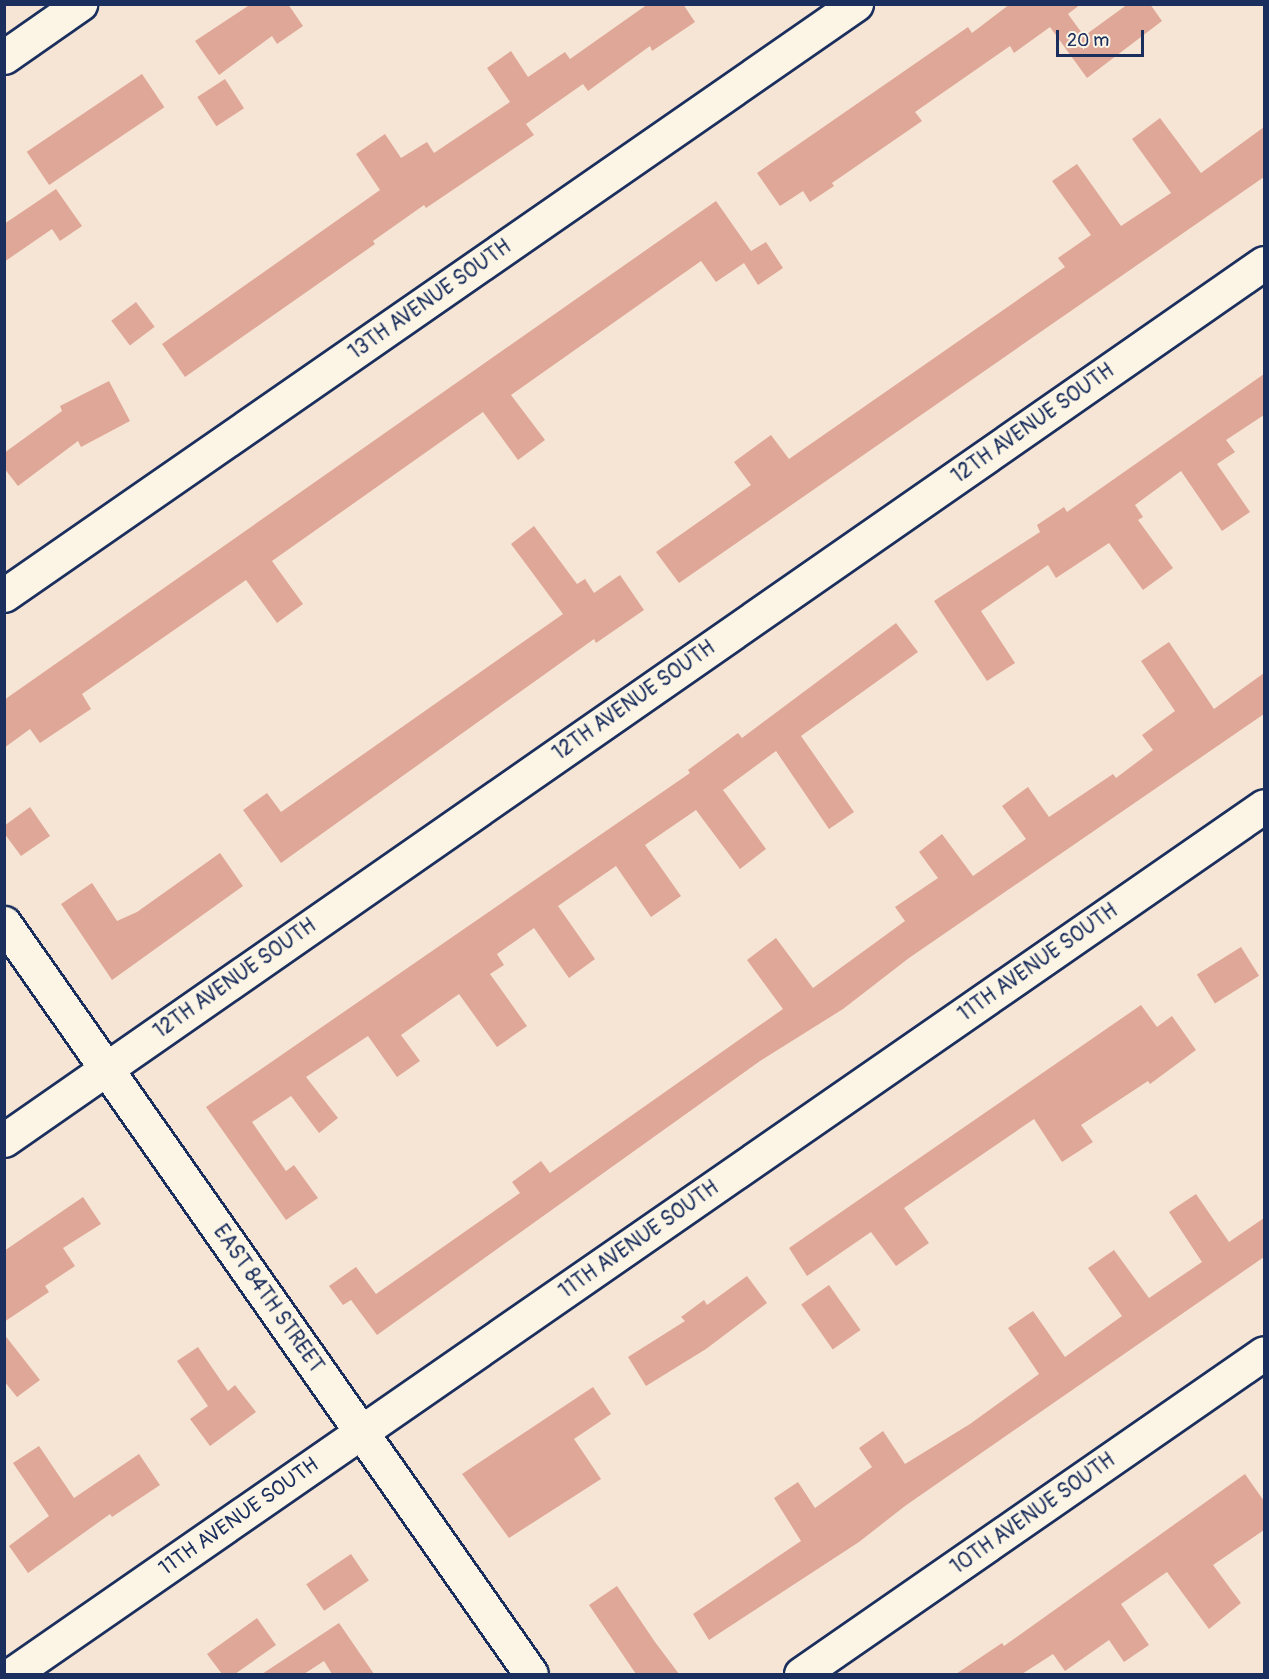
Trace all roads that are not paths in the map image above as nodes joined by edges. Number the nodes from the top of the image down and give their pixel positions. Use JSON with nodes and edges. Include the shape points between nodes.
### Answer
{"nodes":[{"id":1,"x":80,"y":4,"type":"edge"},
{"id":2,"x":856,"y":4,"type":"edge"},
{"id":3,"x":4,"y":57,"type":"edge"},
{"id":4,"x":1264,"y":263,"type":"edge"},
{"id":5,"x":4,"y":595,"type":"edge"},
{"id":6,"x":1264,"y":806,"type":"edge"},
{"id":7,"x":4,"y":923,"type":"edge"},
{"id":8,"x":107,"y":1068,"type":"junction"},
{"id":9,"x":4,"y":1140,"type":"edge"},
{"id":10,"x":1264,"y":1353,"type":"edge"},
{"id":11,"x":362,"y":1432,"type":"junction"},
{"id":12,"x":12,"y":1674,"type":"edge"},
{"id":13,"x":531,"y":1674,"type":"edge"},
{"id":14,"x":801,"y":1674,"type":"edge"}],
"edges":[{"from":1,"to":3,"type":"street"},
{"from":2,"to":5,"type":"street","name":"13TH AVENUE SOUTH"},
{"from":4,"to":8,"type":"street","name":"12TH AVENUE SOUTH"},
{"from":6,"to":11,"type":"street","name":"11TH AVENUE SOUTH"},
{"from":7,"to":8,"type":"street","name":"EAST 84TH STREET"},
{"from":8,"to":9,"type":"street","name":"12TH AVENUE SOUTH"},
{"from":8,"to":11,"type":"street","name":"EAST 84TH STREET"},
{"from":10,"to":14,"type":"street","name":"10TH AVENUE SOUTH"},
{"from":11,"to":12,"type":"street","name":"11TH AVENUE SOUTH"},
{"from":11,"to":13,"type":"street","name":"EAST 84TH STREET"}]}
